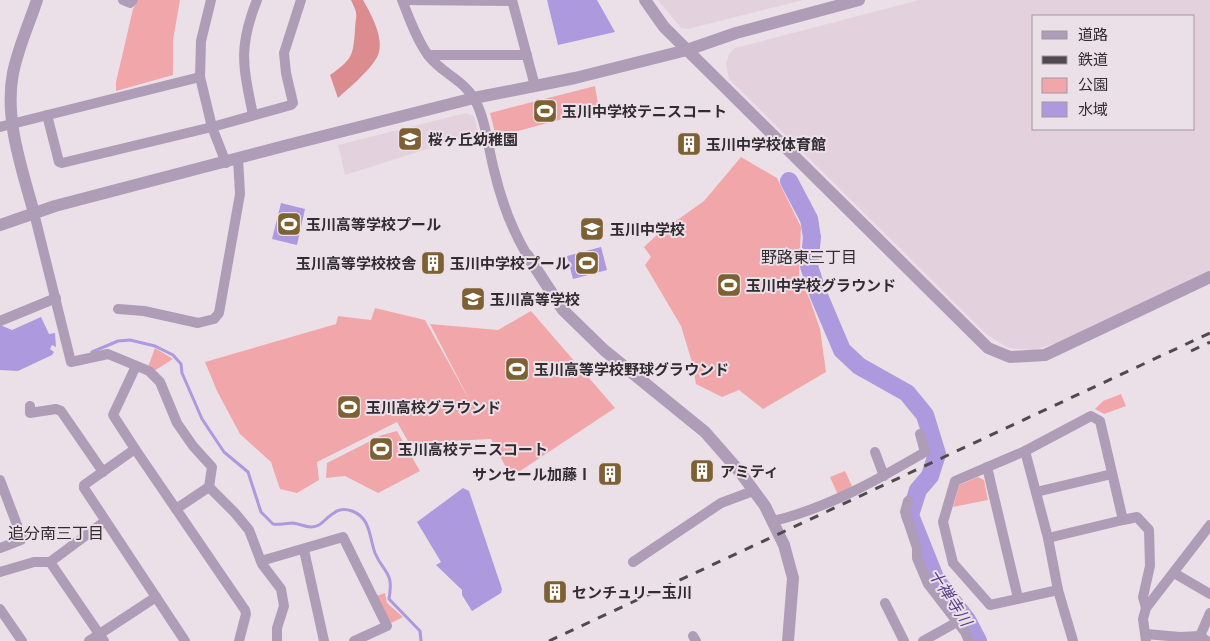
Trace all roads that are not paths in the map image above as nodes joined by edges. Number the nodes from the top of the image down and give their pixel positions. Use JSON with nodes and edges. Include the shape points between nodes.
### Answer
{"nodes":[{"id":1,"x":37,"y":0,"type":"edge"},
{"id":2,"x":123,"y":0,"type":"edge"},
{"id":3,"x":134,"y":0,"type":"edge"},
{"id":4,"x":211,"y":0,"type":"edge"},
{"id":5,"x":256,"y":0,"type":"edge"},
{"id":6,"x":301,"y":0,"type":"edge"},
{"id":7,"x":402,"y":0,"type":"edge"},
{"id":8,"x":512,"y":0,"type":"edge"},
{"id":9,"x":645,"y":0,"type":"edge"},
{"id":10,"x":859,"y":0,"type":"edge"},
{"id":11,"x":687,"y":50,"type":"junction"},
{"id":12,"x":428,"y":55,"type":"junction"},
{"id":13,"x":527,"y":55,"type":"junction"},
{"id":14,"x":200,"y":77,"type":"junction"},
{"id":15,"x":535,"y":86,"type":"junction"},
{"id":16,"x":474,"y":98,"type":"junction"},
{"id":17,"x":47,"y":115,"type":"junction"},
{"id":18,"x":252,"y":115,"type":"junction"},
{"id":19,"x":13,"y":123,"type":"junction"},
{"id":20,"x":0,"y":127,"type":"edge"},
{"id":21,"x":212,"y":127,"type":"junction"},
{"id":22,"x":238,"y":158,"type":"junction"},
{"id":23,"x":226,"y":163,"type":"junction"},
{"id":24,"x":34,"y":213,"type":"junction"},
{"id":25,"x":0,"y":225,"type":"edge"},
{"id":26,"x":527,"y":255,"type":"joint"},
{"id":27,"x":1210,"y":276,"type":"edge"},
{"id":28,"x":56,"y":298,"type":"junction"},
{"id":29,"x":118,"y":309,"type":"dead end"},
{"id":30,"x":0,"y":321,"type":"edge"},
{"id":31,"x":136,"y":366,"type":"junction"},
{"id":32,"x":30,"y":406,"type":"dead end"},
{"id":33,"x":920,"y":434,"type":"dead end"},
{"id":34,"x":135,"y":449,"type":"junction"},
{"id":35,"x":1025,"y":451,"type":"junction"},
{"id":36,"x":874,"y":452,"type":"dead end"},
{"id":37,"x":987,"y":467,"type":"junction"},
{"id":38,"x":103,"y":472,"type":"junction"},
{"id":39,"x":1112,"y":474,"type":"junction"},
{"id":40,"x":884,"y":476,"type":"junction"},
{"id":41,"x":0,"y":480,"type":"edge"},
{"id":42,"x":209,"y":487,"type":"junction"},
{"id":43,"x":753,"y":491,"type":"junction"},
{"id":44,"x":1036,"y":492,"type":"junction"},
{"id":45,"x":3,"y":494,"type":"edge"},
{"id":46,"x":908,"y":501,"type":"dead end"},
{"id":47,"x":176,"y":509,"type":"junction"},
{"id":48,"x":1123,"y":520,"type":"junction"},
{"id":49,"x":773,"y":521,"type":"junction"},
{"id":50,"x":104,"y":522,"type":"junction"},
{"id":51,"x":1210,"y":526,"type":"edge"},
{"id":52,"x":1048,"y":538,"type":"junction"},
{"id":53,"x":0,"y":548,"type":"edge"},
{"id":54,"x":304,"y":550,"type":"junction"},
{"id":55,"x":261,"y":561,"type":"junction"},
{"id":56,"x":50,"y":562,"type":"junction"},
{"id":57,"x":633,"y":562,"type":"dead end"},
{"id":58,"x":0,"y":572,"type":"edge"},
{"id":59,"x":1174,"y":573,"type":"junction"},
{"id":60,"x":1058,"y":590,"type":"junction"},
{"id":61,"x":1210,"y":594,"type":"edge"},
{"id":62,"x":156,"y":597,"type":"junction"},
{"id":63,"x":1018,"y":598,"type":"junction"},
{"id":64,"x":885,"y":603,"type":"dead end"},
{"id":65,"x":792,"y":605,"type":"junction"},
{"id":66,"x":1146,"y":608,"type":"junction"},
{"id":67,"x":0,"y":609,"type":"edge"},
{"id":68,"x":1210,"y":613,"type":"edge"},
{"id":69,"x":958,"y":622,"type":"junction"},
{"id":70,"x":1146,"y":637,"type":"edge"},
{"id":71,"x":101,"y":638,"type":"edge"},
{"id":72,"x":1203,"y":639,"type":"edge"},
{"id":73,"x":22,"y":641,"type":"edge"},
{"id":74,"x":90,"y":641,"type":"edge"},
{"id":75,"x":185,"y":641,"type":"edge"},
{"id":76,"x":239,"y":641,"type":"edge"},
{"id":77,"x":277,"y":641,"type":"edge"},
{"id":78,"x":324,"y":641,"type":"edge"},
{"id":79,"x":354,"y":641,"type":"edge"},
{"id":80,"x":788,"y":641,"type":"edge"},
{"id":81,"x":904,"y":641,"type":"edge"},
{"id":82,"x":923,"y":641,"type":"edge"},
{"id":83,"x":969,"y":641,"type":"edge"},
{"id":84,"x":1073,"y":641,"type":"edge"}],
"edges":[{"from":1,"to":19,"type":"street","via":[[13,74]]},
{"from":2,"to":3,"type":"street","via":[[130,3]]},
{"from":4,"to":14,"type":"street","via":[[201,41]]},
{"from":5,"to":18,"type":"street","via":[[243,50]]},
{"from":6,"to":18,"type":"street","via":[[284,53],[294,103]]},
{"from":7,"to":8,"type":"street"},
{"from":7,"to":12,"type":"street"},
{"from":8,"to":13,"type":"street"},
{"from":9,"to":11,"type":"street","via":[[664,27]]},
{"from":10,"to":11,"type":"street","via":[[736,33]]},
{"from":11,"to":15,"type":"street"},
{"from":11,"to":27,"type":"street","via":[[988,348],[1010,357],[1045,355]]},
{"from":12,"to":13,"type":"street"},
{"from":12,"to":16,"type":"street","via":[[444,72],[464,85]]},
{"from":13,"to":15,"type":"street"},
{"from":14,"to":17,"type":"street"},
{"from":14,"to":21,"type":"street"},
{"from":15,"to":16,"type":"street"},
{"from":16,"to":22,"type":"street"},
{"from":16,"to":26,"type":"street","via":[[482,114],[494,172],[512,229]]},
{"from":17,"to":19,"type":"street"},
{"from":17,"to":21,"type":"street","via":[[59,162],[62,163]]},
{"from":18,"to":21,"type":"street"},
{"from":19,"to":20,"type":"street"},
{"from":19,"to":24,"type":"street"},
{"from":21,"to":23,"type":"street"},
{"from":22,"to":23,"type":"street"},
{"from":22,"to":29,"type":"street","via":[[240,194],[218,313],[214,319],[198,323],[144,311]]},
{"from":23,"to":24,"type":"street"},
{"from":24,"to":25,"type":"street"},
{"from":24,"to":28,"type":"street"},
{"from":26,"to":43,"type":"street","via":[[563,310],[604,350],[704,432]]},
{"from":28,"to":30,"type":"street"},
{"from":28,"to":31,"type":"street","via":[[71,362],[108,354]]},
{"from":31,"to":34,"type":"street","via":[[113,415]]},
{"from":31,"to":42,"type":"street","via":[[149,371],[160,382],[177,423],[212,467]]},
{"from":32,"to":38,"type":"street","via":[[30,413],[61,411]]},
{"from":33,"to":40,"type":"street","via":[[925,452]]},
{"from":34,"to":38,"type":"street"},
{"from":34,"to":47,"type":"street"},
{"from":35,"to":37,"type":"street"},
{"from":35,"to":39,"type":"street","via":[[1091,416],[1100,421]]},
{"from":35,"to":44,"type":"street"},
{"from":36,"to":40,"type":"street"},
{"from":37,"to":63,"type":"street"},
{"from":37,"to":63,"type":"street","via":[[955,481],[942,522],[954,563],[990,605]]},
{"from":38,"to":50,"type":"street","via":[[84,488]]},
{"from":39,"to":44,"type":"street"},
{"from":39,"to":48,"type":"street"},
{"from":40,"to":49,"type":"street","via":[[800,515]]},
{"from":41,"to":45,"type":"street"},
{"from":42,"to":47,"type":"street"},
{"from":42,"to":55,"type":"street","via":[[249,530]]},
{"from":43,"to":49,"type":"street"},
{"from":43,"to":57,"type":"street","via":[[721,503]]},
{"from":43,"to":65,"type":"street","via":[[783,564]]},
{"from":44,"to":52,"type":"street"},
{"from":45,"to":53,"type":"street","via":[[22,538]]},
{"from":46,"to":69,"type":"street","via":[[905,512],[917,548],[917,558],[928,584]]},
{"from":47,"to":76,"type":"street","via":[[245,610]]},
{"from":48,"to":52,"type":"street"},
{"from":48,"to":66,"type":"street","via":[[1137,517],[1149,530],[1150,566],[1143,597]]},
{"from":49,"to":65,"type":"street","via":[[789,559]]},
{"from":50,"to":56,"type":"street"},
{"from":50,"to":62,"type":"street"},
{"from":51,"to":59,"type":"street"},
{"from":52,"to":60,"type":"street"},
{"from":54,"to":55,"type":"street"},
{"from":54,"to":78,"type":"street"},
{"from":54,"to":79,"type":"street","via":[[343,537],[387,626]]},
{"from":55,"to":77,"type":"street","via":[[284,597]]},
{"from":56,"to":58,"type":"street","via":[[34,562]]},
{"from":56,"to":71,"type":"street"},
{"from":59,"to":61,"type":"street"},
{"from":59,"to":66,"type":"street"},
{"from":60,"to":63,"type":"street"},
{"from":60,"to":84,"type":"street"},
{"from":62,"to":71,"type":"street"},
{"from":62,"to":75,"type":"street"},
{"from":64,"to":81,"type":"street"},
{"from":65,"to":80,"type":"street"},
{"from":66,"to":70,"type":"street","via":[[1143,619]]},
{"from":67,"to":73,"type":"street"},
{"from":68,"to":72,"type":"street"},
{"from":69,"to":82,"type":"street"},
{"from":69,"to":83,"type":"street"},
{"from":70,"to":72,"type":"street"},
{"from":71,"to":74,"type":"street"}]}
